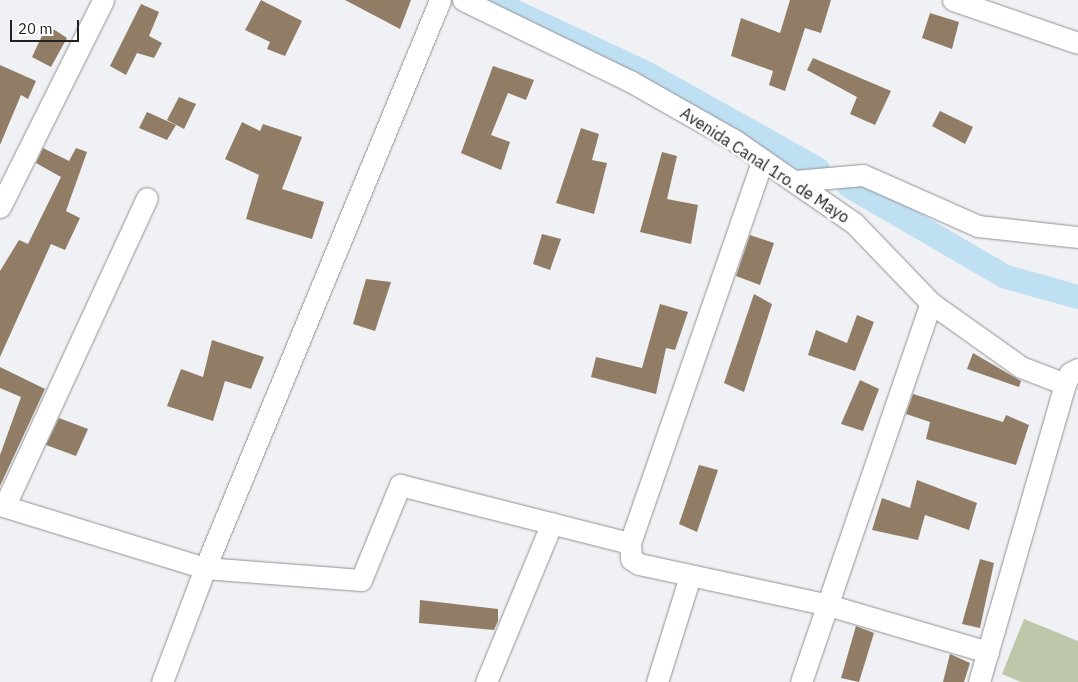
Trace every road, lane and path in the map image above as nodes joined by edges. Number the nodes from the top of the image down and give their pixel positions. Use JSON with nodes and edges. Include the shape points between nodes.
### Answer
{"nodes":[{"id":1,"x":103,"y":0,"type":"edge"},
{"id":2,"x":440,"y":0,"type":"edge"},
{"id":3,"x":463,"y":0,"type":"edge"},
{"id":4,"x":952,"y":0,"type":"edge"},
{"id":5,"x":1078,"y":43,"type":"edge"},
{"id":6,"x":763,"y":160,"type":"junction"},
{"id":7,"x":795,"y":181,"type":"junction"},
{"id":8,"x":147,"y":198,"type":"dead end"},
{"id":9,"x":0,"y":207,"type":"edge"},
{"id":10,"x":1078,"y":237,"type":"edge"},
{"id":11,"x":931,"y":304,"type":"junction"},
{"id":12,"x":1072,"y":377,"type":"edge"},
{"id":13,"x":3,"y":505,"type":"edge"},
{"id":14,"x":552,"y":523,"type":"junction"},
{"id":15,"x":630,"y":543,"type":"junction"},
{"id":16,"x":204,"y":568,"type":"junction"},
{"id":17,"x":690,"y":576,"type":"junction"},
{"id":18,"x":828,"y":605,"type":"junction"},
{"id":19,"x":988,"y":652,"type":"junction"},
{"id":20,"x":162,"y":682,"type":"edge"},
{"id":21,"x":486,"y":682,"type":"edge"},
{"id":22,"x":657,"y":682,"type":"edge"},
{"id":23,"x":801,"y":682,"type":"edge"},
{"id":24,"x":979,"y":682,"type":"edge"}],
"edges":[{"from":1,"to":9,"type":"street"},
{"from":2,"to":16,"type":"street"},
{"from":3,"to":6,"type":"street","name":"Avenida Canal 1ro. de Mayo","via":[[646,90]]},
{"from":4,"to":5,"type":"street"},
{"from":6,"to":7,"type":"street","name":"Avenida Canal 1ro. de Mayo"},
{"from":6,"to":15,"type":"street"},
{"from":7,"to":10,"type":"street","via":[[863,175],[978,226]]},
{"from":7,"to":11,"type":"street","name":"Avenida Canal 1ro. de Mayo","via":[[854,222]]},
{"from":8,"to":13,"type":"street"},
{"from":11,"to":12,"type":"street","name":"Avenida Canal 1ro. de Mayo","via":[[1021,367]]},
{"from":11,"to":18,"type":"street"},
{"from":12,"to":19,"type":"street"},
{"from":13,"to":16,"type":"street"},
{"from":14,"to":15,"type":"street"},
{"from":14,"to":16,"type":"street","via":[[400,485],[361,580]]},
{"from":14,"to":21,"type":"street"},
{"from":15,"to":17,"type":"street","via":[[631,559],[639,564]]},
{"from":16,"to":20,"type":"street"},
{"from":17,"to":18,"type":"street"},
{"from":17,"to":22,"type":"street"},
{"from":18,"to":19,"type":"street"},
{"from":18,"to":23,"type":"street"},
{"from":19,"to":24,"type":"street"}]}
